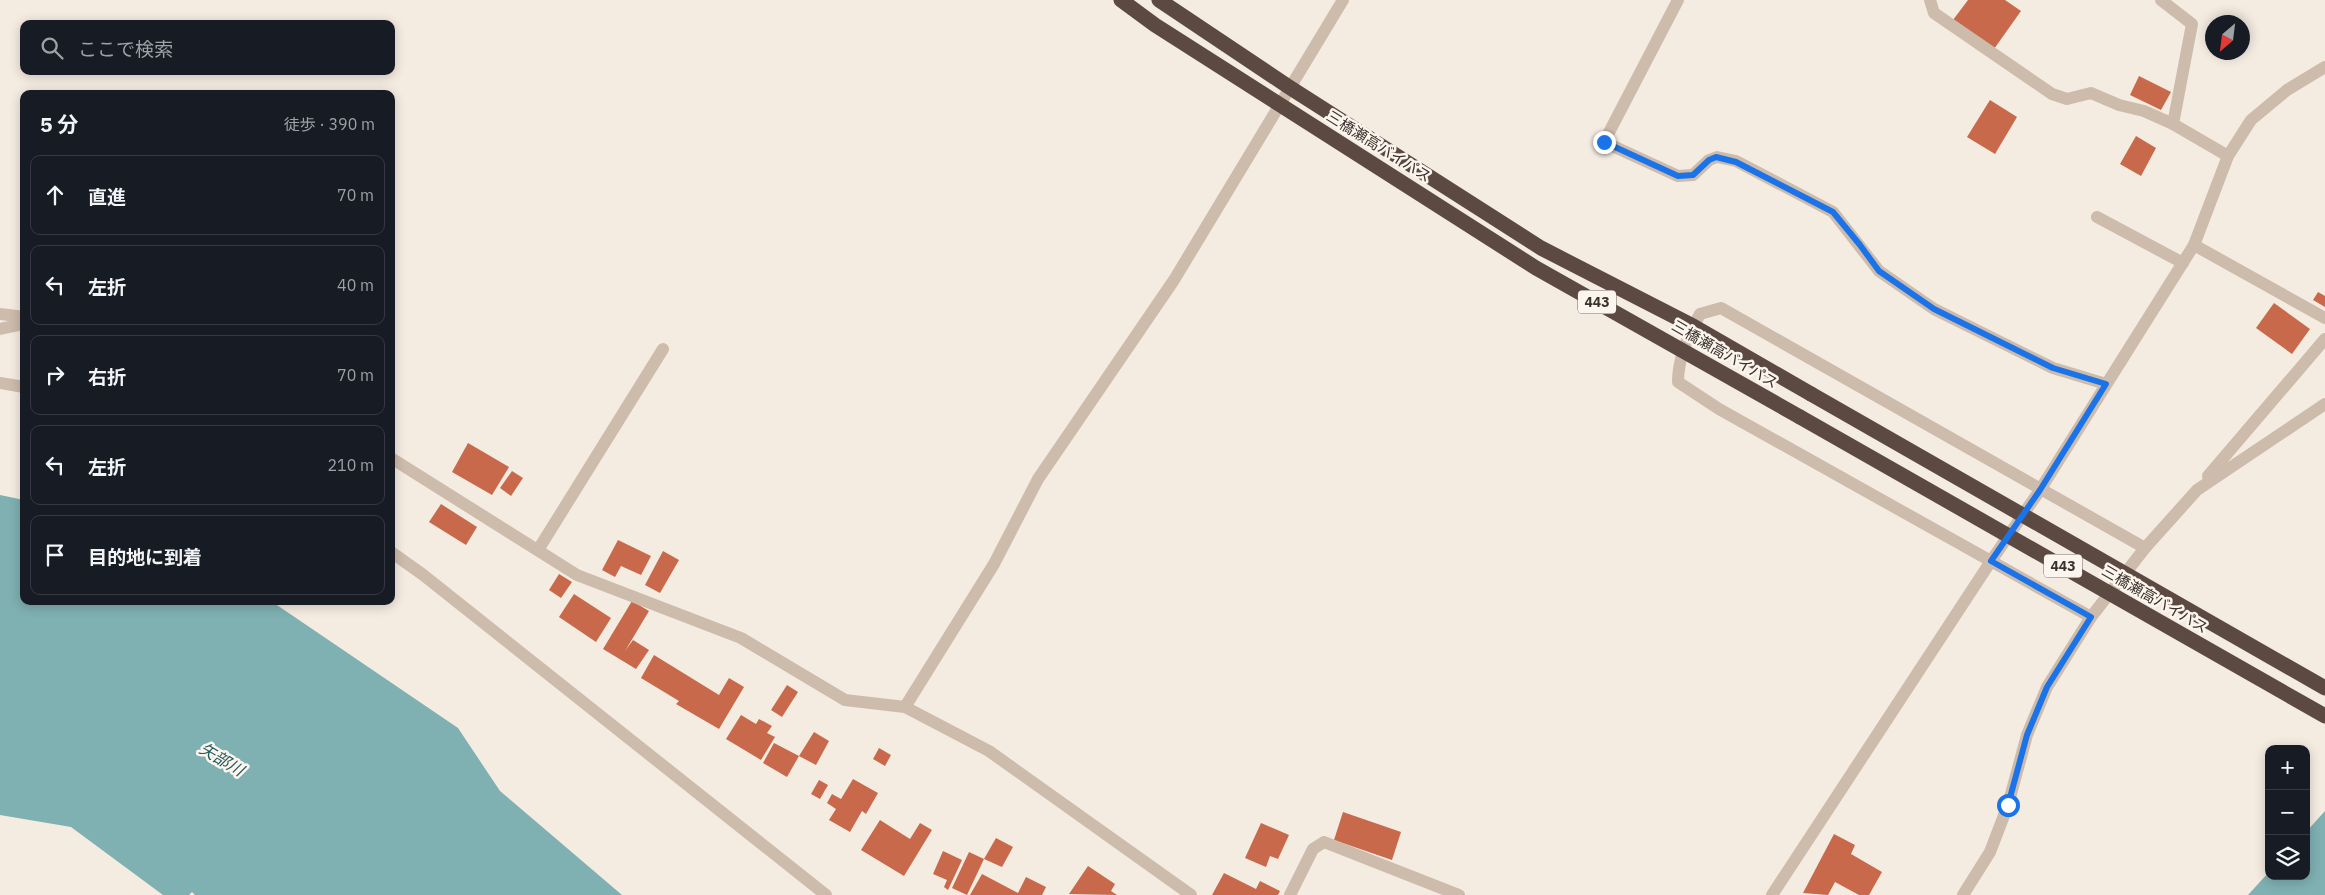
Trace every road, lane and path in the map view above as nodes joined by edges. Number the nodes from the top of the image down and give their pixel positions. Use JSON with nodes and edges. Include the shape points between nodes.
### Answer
{"nodes":[{"id":1,"x":1121,"y":0,"type":"edge"},
{"id":2,"x":1159,"y":0,"type":"edge"},
{"id":3,"x":1343,"y":0,"type":"edge"},
{"id":4,"x":1678,"y":0,"type":"edge"},
{"id":5,"x":1930,"y":0,"type":"edge"},
{"id":6,"x":2161,"y":0,"type":"edge"},
{"id":7,"x":2325,"y":67,"type":"edge"},
{"id":8,"x":1289,"y":86,"type":"junction"},
{"id":9,"x":1280,"y":104,"type":"junction"},
{"id":10,"x":2173,"y":124,"type":"junction"},
{"id":11,"x":2228,"y":156,"type":"junction"},
{"id":12,"x":2097,"y":217,"type":"dead end"},
{"id":13,"x":2194,"y":245,"type":"junction"},
{"id":14,"x":2183,"y":263,"type":"junction"},
{"id":15,"x":0,"y":314,"type":"edge"},
{"id":16,"x":20,"y":316,"type":"edge"},
{"id":17,"x":2325,"y":318,"type":"edge"},
{"id":18,"x":20,"y":325,"type":"edge"},
{"id":19,"x":1693,"y":326,"type":"junction"},
{"id":20,"x":0,"y":330,"type":"edge"},
{"id":21,"x":2325,"y":339,"type":"edge"},
{"id":22,"x":663,"y":348,"type":"dead end"},
{"id":23,"x":1684,"y":350,"type":"junction"},
{"id":24,"x":0,"y":383,"type":"edge"},
{"id":25,"x":2106,"y":384,"type":"junction"},
{"id":26,"x":20,"y":386,"type":"edge"},
{"id":27,"x":2325,"y":404,"type":"edge"},
{"id":28,"x":395,"y":461,"type":"edge"},
{"id":29,"x":2040,"y":490,"type":"junction"},
{"id":30,"x":2197,"y":490,"type":"junction"},
{"id":31,"x":2145,"y":548,"type":"junction"},
{"id":32,"x":538,"y":550,"type":"junction"},
{"id":33,"x":395,"y":555,"type":"edge"},
{"id":34,"x":1991,"y":561,"type":"junction"},
{"id":35,"x":2091,"y":617,"type":"junction"},
{"id":36,"x":2325,"y":688,"type":"edge"},
{"id":37,"x":905,"y":707,"type":"junction"},
{"id":38,"x":2325,"y":716,"type":"edge"},
{"id":39,"x":826,"y":895,"type":"edge"},
{"id":40,"x":1191,"y":895,"type":"edge"},
{"id":41,"x":1290,"y":895,"type":"edge"},
{"id":42,"x":1459,"y":895,"type":"edge"},
{"id":43,"x":1772,"y":895,"type":"edge"},
{"id":44,"x":1963,"y":895,"type":"edge"}],
"edges":[{"from":1,"to":9,"type":"highway","name":"三橋瀬高バイパス","number":"443"},
{"from":2,"to":8,"type":"highway","name":"三橋瀬高バイパス","number":"443"},
{"from":3,"to":8,"type":"street"},
{"from":4,"to":25,"type":"street","via":[[1604,142],[1678,176],[1693,175],[1716,157],[1736,162],[1833,212],[1879,271],[1934,309],[2053,368]]},
{"from":5,"to":10,"type":"street","via":[[1934,13],[2052,94],[2066,99],[2091,93]]},
{"from":6,"to":10,"type":"street","via":[[2192,24]]},
{"from":7,"to":11,"type":"street","via":[[2287,90],[2251,120]]},
{"from":8,"to":9,"type":"street"},
{"from":8,"to":19,"type":"highway","name":"三橋瀬高バイパス","number":"443","via":[[1541,248]]},
{"from":9,"to":23,"type":"highway","name":"三橋瀬高バイパス","number":"443","via":[[1536,268]]},
{"from":9,"to":37,"type":"street","via":[[1174,280],[1038,479],[994,564]]},
{"from":10,"to":11,"type":"street"},
{"from":11,"to":13,"type":"street"},
{"from":12,"to":14,"type":"street"},
{"from":13,"to":14,"type":"street"},
{"from":13,"to":17,"type":"street"},
{"from":14,"to":25,"type":"street"},
{"from":15,"to":16,"type":"street"},
{"from":18,"to":20,"type":"street"},
{"from":19,"to":23,"type":"street"},
{"from":19,"to":29,"type":"street","via":[[1700,314],[1720,308]]},
{"from":19,"to":36,"type":"highway","name":"三橋瀬高バイパス","number":"443","bridge":true},
{"from":21,"to":30,"type":"street"},
{"from":22,"to":32,"type":"street"},
{"from":23,"to":34,"type":"street","via":[[1678,365],[1678,382],[1719,409]]},
{"from":23,"to":38,"type":"highway","name":"三橋瀬高バイパス","number":"443","bridge":true},
{"from":24,"to":26,"type":"street"},
{"from":25,"to":29,"type":"street"},
{"from":27,"to":30,"type":"street"},
{"from":28,"to":32,"type":"street"},
{"from":29,"to":31,"type":"street"},
{"from":29,"to":34,"type":"street"},
{"from":30,"to":31,"type":"street"},
{"from":31,"to":35,"type":"street"},
{"from":32,"to":37,"type":"street","via":[[577,575],[741,638],[845,700]]},
{"from":33,"to":39,"type":"street"},
{"from":34,"to":35,"type":"street"},
{"from":34,"to":43,"type":"street"},
{"from":35,"to":44,"type":"street","via":[[2047,687],[2027,735],[2008,805],[1990,852]]},
{"from":37,"to":40,"type":"street","via":[[989,752]]},
{"from":41,"to":42,"type":"street","via":[[1313,849],[1324,842]]}]}
